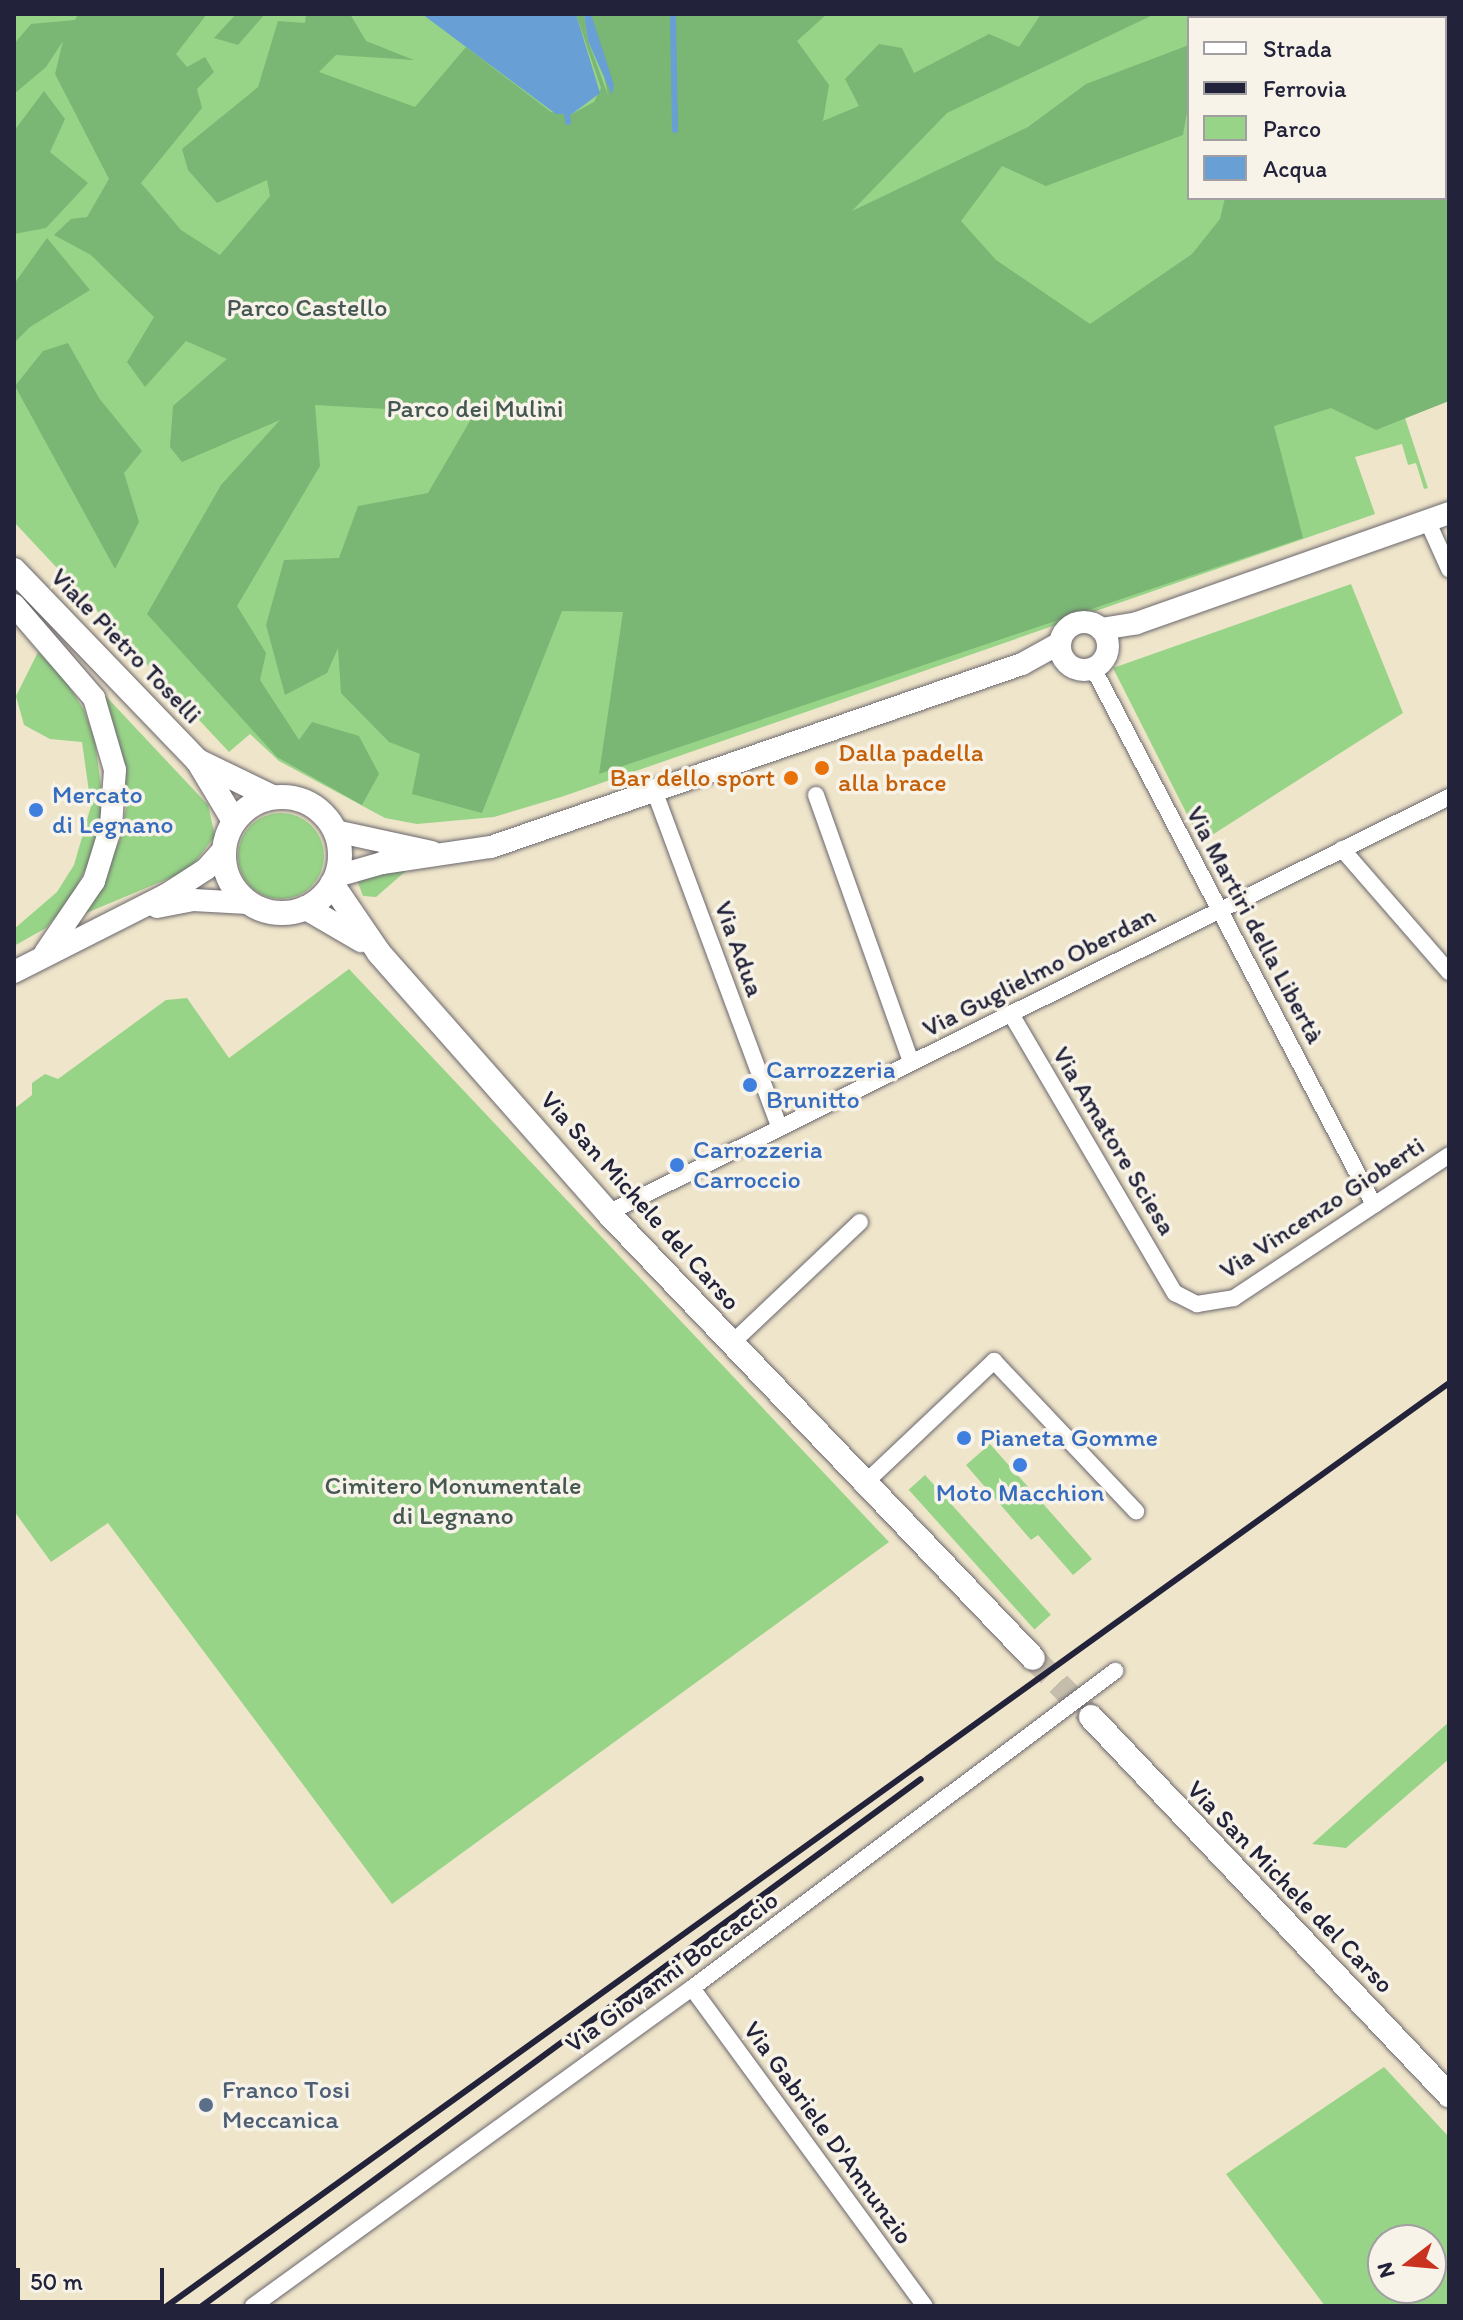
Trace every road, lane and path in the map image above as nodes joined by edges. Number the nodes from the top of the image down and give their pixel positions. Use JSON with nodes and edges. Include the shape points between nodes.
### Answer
{"nodes":[{"id":1,"x":1449,"y":513,"type":"edge"},
{"id":2,"x":1427,"y":520,"type":"junction"},
{"id":3,"x":1449,"y":569,"type":"edge"},
{"id":4,"x":14,"y":570,"type":"edge"},
{"id":5,"x":14,"y":605,"type":"edge"},
{"id":6,"x":1104,"y":636,"type":"junction"},
{"id":7,"x":1062,"y":650,"type":"junction"},
{"id":8,"x":1093,"y":668,"type":"junction"},
{"id":9,"x":198,"y":761,"type":"junction"},
{"id":10,"x":654,"y":790,"type":"junction"},
{"id":11,"x":816,"y":795,"type":"dead end"},
{"id":12,"x":272,"y":797,"type":"junction"},
{"id":13,"x":1449,"y":797,"type":"edge"},
{"id":14,"x":234,"y":821,"type":"junction"},
{"id":15,"x":335,"y":831,"type":"junction"},
{"id":16,"x":224,"y":849,"type":"junction"},
{"id":17,"x":1342,"y":849,"type":"junction"},
{"id":18,"x":448,"y":855,"type":"junction"},
{"id":19,"x":334,"y":880,"type":"junction"},
{"id":20,"x":248,"y":903,"type":"junction"},
{"id":21,"x":306,"y":908,"type":"junction"},
{"id":22,"x":1219,"y":908,"type":"junction"},
{"id":23,"x":118,"y":918,"type":"junction"},
{"id":24,"x":45,"y":953,"type":"junction"},
{"id":25,"x":379,"y":953,"type":"junction"},
{"id":26,"x":14,"y":972,"type":"edge"},
{"id":27,"x":1449,"y":972,"type":"edge"},
{"id":28,"x":1011,"y":1014,"type":"junction"},
{"id":29,"x":911,"y":1062,"type":"junction"},
{"id":30,"x":779,"y":1126,"type":"junction"},
{"id":31,"x":1449,"y":1155,"type":"edge"},
{"id":32,"x":1374,"y":1205,"type":"junction"},
{"id":33,"x":608,"y":1213,"type":"junction"},
{"id":34,"x":860,"y":1222,"type":"dead end"},
{"id":35,"x":1175,"y":1293,"type":"joint"},
{"id":36,"x":732,"y":1343,"type":"junction"},
{"id":37,"x":865,"y":1483,"type":"junction"},
{"id":38,"x":1136,"y":1511,"type":"dead end"},
{"id":39,"x":1033,"y":1658,"type":"tunnel mouth"},
{"id":40,"x":1115,"y":1671,"type":"dead end"},
{"id":41,"x":1091,"y":1717,"type":"tunnel mouth"},
{"id":42,"x":692,"y":1988,"type":"junction"},
{"id":43,"x":1449,"y":2095,"type":"edge"},
{"id":44,"x":253,"y":2306,"type":"edge"},
{"id":45,"x":925,"y":2306,"type":"edge"}],
"edges":[{"from":1,"to":2,"type":"street"},
{"from":2,"to":3,"type":"street"},
{"from":2,"to":6,"type":"street"},
{"from":4,"to":9,"type":"main road","name":"Viale Pietro Toselli"},
{"from":5,"to":24,"type":"street","name":"Viale Pietro Toselli","via":[[65,658],[94,698],[115,770],[111,826],[94,881]]},
{"from":6,"to":7,"type":"street","via":[[1087,623],[1073,625]]},
{"from":6,"to":8,"type":"street","via":[[1105,658]]},
{"from":7,"to":8,"type":"street","via":[[1080,670]]},
{"from":7,"to":10,"type":"street"},
{"from":8,"to":22,"type":"street","name":"Via Martiri della Libertà"},
{"from":9,"to":12,"type":"main road","name":"Viale Pietro Toselli"},
{"from":9,"to":14,"type":"main road","name":"Viale Pietro Toselli"},
{"from":10,"to":18,"type":"street","via":[[491,847]]},
{"from":10,"to":30,"type":"street","name":"Via Adua"},
{"from":11,"to":29,"type":"street"},
{"from":12,"to":14,"type":"main road","via":[[258,801]]},
{"from":12,"to":15,"type":"main road","via":[[316,807]]},
{"from":13,"to":17,"type":"street","name":"Via Guglielmo Oberdan"},
{"from":14,"to":16,"type":"main road"},
{"from":15,"to":18,"type":"street"},
{"from":15,"to":19,"type":"main road","via":[[340,861]]},
{"from":16,"to":20,"type":"main road","via":[[229,879]]},
{"from":16,"to":23,"type":"street","via":[[191,881]]},
{"from":17,"to":22,"type":"street","name":"Via Guglielmo Oberdan"},
{"from":17,"to":27,"type":"street"},
{"from":18,"to":19,"type":"street","via":[[382,863]]},
{"from":19,"to":21,"type":"main road"},
{"from":19,"to":25,"type":"main road","name":"Via San Michele del Carso"},
{"from":20,"to":21,"type":"main road","via":[[276,913]]},
{"from":20,"to":23,"type":"street","via":[[193,900]]},
{"from":21,"to":25,"type":"main road","name":"Via San Michele del Carso"},
{"from":22,"to":28,"type":"street","name":"Via Guglielmo Oberdan"},
{"from":22,"to":32,"type":"street","name":"Via Martiri della Libertà"},
{"from":23,"to":24,"type":"street"},
{"from":24,"to":26,"type":"street"},
{"from":25,"to":33,"type":"main road","name":"Via San Michele del Carso"},
{"from":28,"to":29,"type":"street","name":"Via Guglielmo Oberdan"},
{"from":28,"to":35,"type":"street","name":"Via Amatore Sciesa"},
{"from":29,"to":30,"type":"street","name":"Via Guglielmo Oberdan"},
{"from":30,"to":33,"type":"street","name":"Via Guglielmo Oberdan"},
{"from":31,"to":32,"type":"street","name":"Via Vincenzo Gioberti"},
{"from":32,"to":35,"type":"street","name":"Via Vincenzo Gioberti","via":[[1234,1298],[1197,1304]]},
{"from":33,"to":36,"type":"main road","name":"Via San Michele del Carso"},
{"from":34,"to":36,"type":"street"},
{"from":36,"to":37,"type":"main road","name":"Via San Michele del Carso"},
{"from":37,"to":38,"type":"street","via":[[994,1361]]},
{"from":37,"to":39,"type":"main road","name":"Via San Michele del Carso"},
{"from":40,"to":42,"type":"street","name":"Via Giovanni Boccaccio"},
{"from":41,"to":43,"type":"main road","name":"Via San Michele del Carso"},
{"from":42,"to":44,"type":"street","name":"Via Giovanni Boccaccio"},
{"from":42,"to":45,"type":"street","name":"Via Gabriele D'Annunzio"}]}
